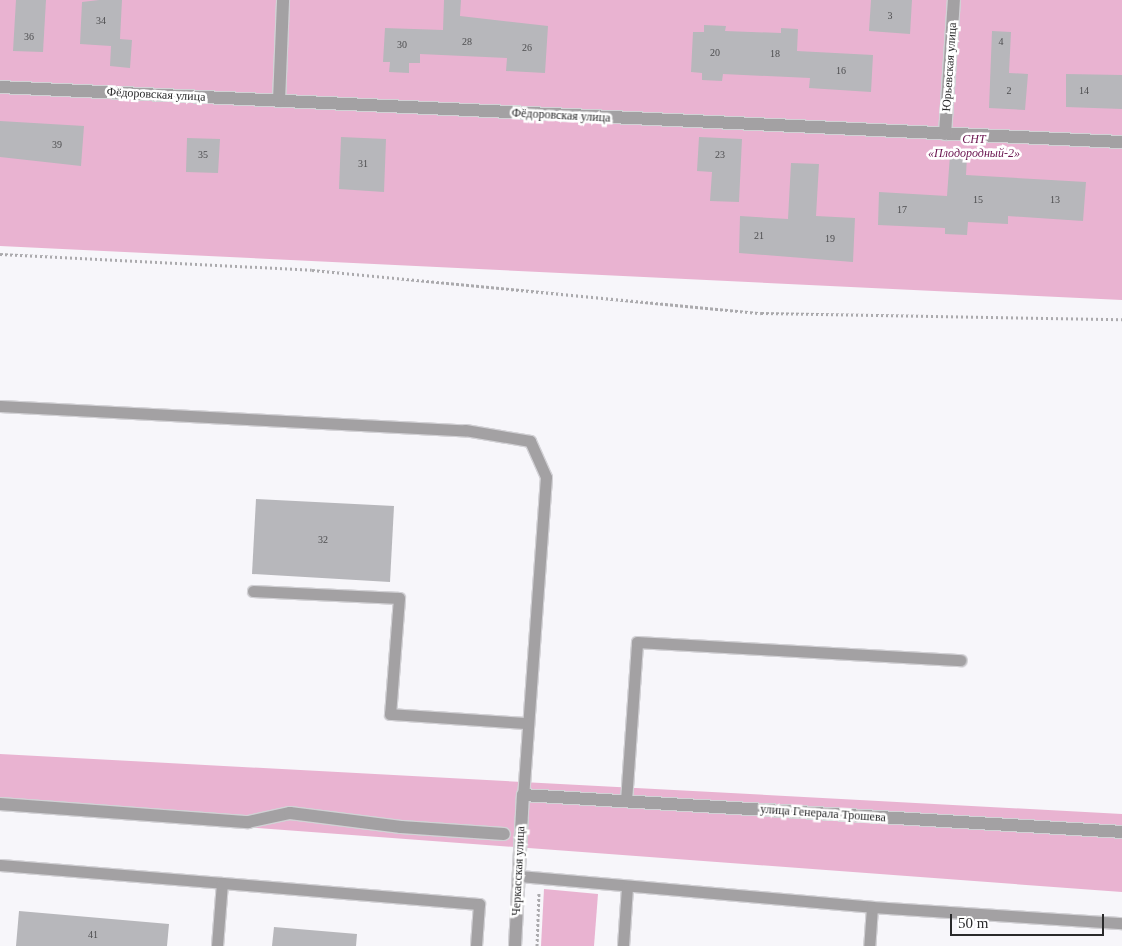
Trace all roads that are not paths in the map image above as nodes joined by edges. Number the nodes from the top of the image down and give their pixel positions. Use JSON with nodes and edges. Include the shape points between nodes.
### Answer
{"nodes":[{"id":1,"x":283,"y":0,"type":"edge"},
{"id":2,"x":954,"y":0,"type":"edge"},
{"id":3,"x":0,"y":87,"type":"edge"},
{"id":4,"x":279,"y":102,"type":"junction"},
{"id":5,"x":945,"y":134,"type":"junction"},
{"id":6,"x":1122,"y":142,"type":"edge"},
{"id":7,"x":0,"y":406,"type":"edge"},
{"id":8,"x":253,"y":591,"type":"dead end"},
{"id":9,"x":961,"y":660,"type":"dead end"},
{"id":10,"x":527,"y":723,"type":"junction"},
{"id":11,"x":523,"y":795,"type":"junction"},
{"id":12,"x":626,"y":801,"type":"junction"},
{"id":13,"x":0,"y":804,"type":"edge"},
{"id":14,"x":1122,"y":832,"type":"edge"},
{"id":15,"x":504,"y":834,"type":"dead end"},
{"id":16,"x":0,"y":865,"type":"edge"},
{"id":17,"x":519,"y":876,"type":"junction"},
{"id":18,"x":222,"y":883,"type":"junction"},
{"id":19,"x":627,"y":888,"type":"junction"},
{"id":20,"x":872,"y":907,"type":"junction"},
{"id":21,"x":1122,"y":923,"type":"edge"},
{"id":22,"x":217,"y":946,"type":"edge"},
{"id":23,"x":476,"y":946,"type":"edge"},
{"id":24,"x":515,"y":946,"type":"edge"},
{"id":25,"x":623,"y":946,"type":"edge"},
{"id":26,"x":869,"y":946,"type":"edge"}],
"edges":[{"from":1,"to":4,"type":"street"},
{"from":2,"to":5,"type":"street","name":"Юрьевская улица"},
{"from":3,"to":4,"type":"street","name":"Фёдоровская улица"},
{"from":4,"to":5,"type":"street","name":"Фёдоровская улица"},
{"from":5,"to":6,"type":"street","name":"Фёдоровская улица"},
{"from":7,"to":10,"type":"lane","via":[[465,430],[530,441],[546,477]]},
{"from":8,"to":10,"type":"lane","via":[[399,598],[390,714]]},
{"from":9,"to":12,"type":"lane","via":[[637,642]]},
{"from":10,"to":11,"type":"lane"},
{"from":11,"to":12,"type":"street","name":"улица Генерала Трошева"},
{"from":11,"to":17,"type":"street","name":"Черкасская улица"},
{"from":12,"to":14,"type":"street","name":"улица Генерала Трошева"},
{"from":13,"to":15,"type":"street","via":[[248,822],[290,813],[401,828]]},
{"from":16,"to":18,"type":"lane"},
{"from":17,"to":19,"type":"lane"},
{"from":17,"to":24,"type":"street","name":"Черкасская улица"},
{"from":18,"to":22,"type":"lane"},
{"from":18,"to":23,"type":"lane","via":[[479,904]]},
{"from":19,"to":20,"type":"lane"},
{"from":19,"to":25,"type":"lane"},
{"from":20,"to":21,"type":"lane"},
{"from":20,"to":26,"type":"lane"}]}
